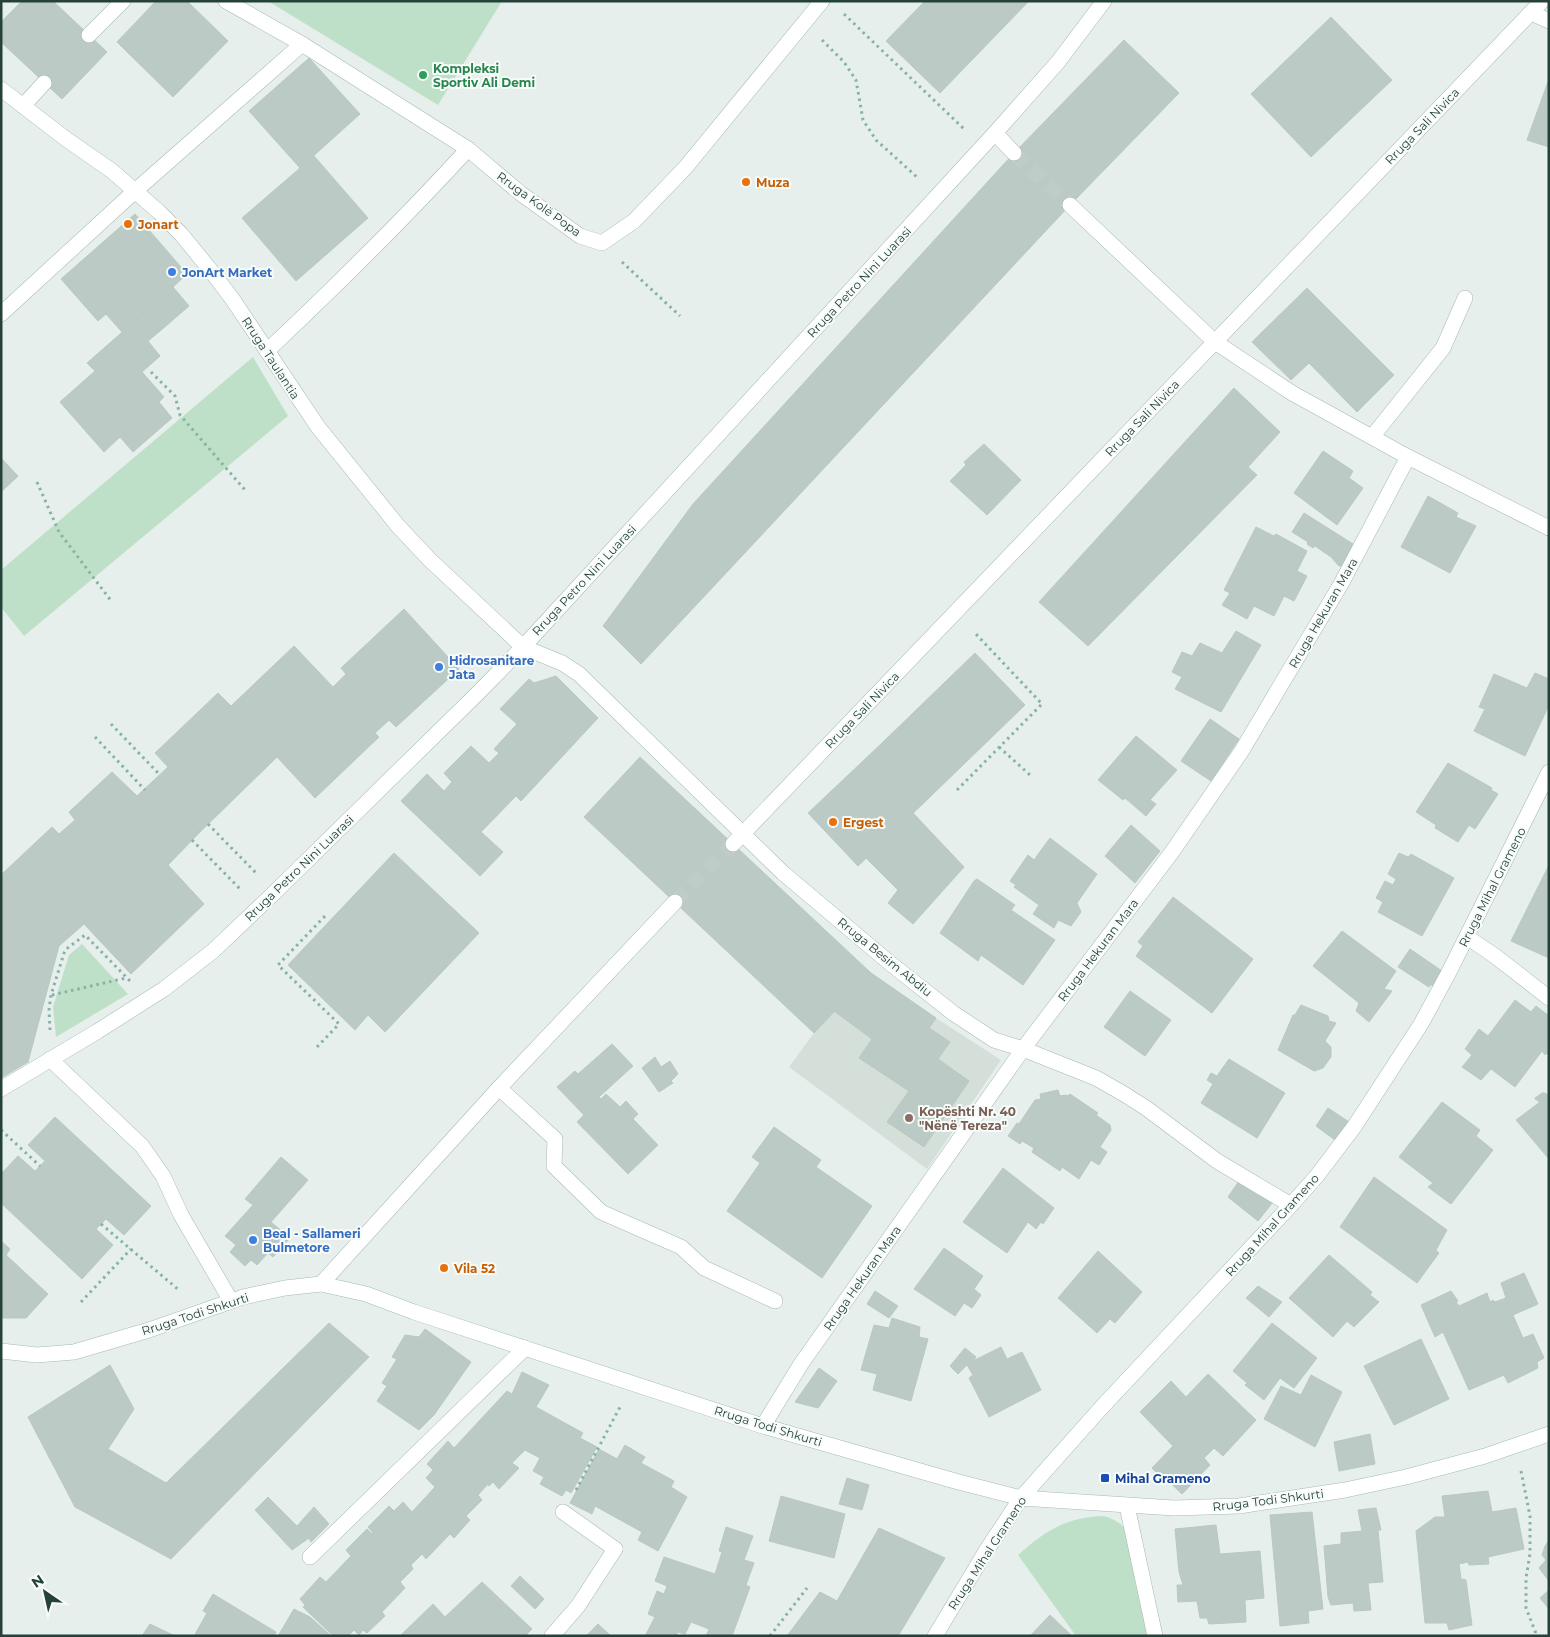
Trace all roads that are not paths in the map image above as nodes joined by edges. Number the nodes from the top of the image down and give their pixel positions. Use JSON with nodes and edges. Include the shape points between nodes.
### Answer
{"nodes":[{"id":1,"x":123,"y":1,"type":"edge"},
{"id":2,"x":226,"y":1,"type":"edge"},
{"id":3,"x":822,"y":1,"type":"edge"},
{"id":4,"x":1104,"y":1,"type":"edge"},
{"id":5,"x":1542,"y":1,"type":"edge"},
{"id":6,"x":1531,"y":13,"type":"junction"},
{"id":7,"x":1549,"y":21,"type":"edge"},
{"id":8,"x":89,"y":35,"type":"dead end"},
{"id":9,"x":302,"y":44,"type":"junction"},
{"id":10,"x":44,"y":83,"type":"dead end"},
{"id":11,"x":1,"y":89,"type":"edge"},
{"id":12,"x":23,"y":106,"type":"junction"},
{"id":13,"x":995,"y":133,"type":"junction"},
{"id":14,"x":468,"y":149,"type":"junction"},
{"id":15,"x":1014,"y":153,"type":"tunnel mouth"},
{"id":16,"x":135,"y":191,"type":"junction"},
{"id":17,"x":1070,"y":205,"type":"tunnel mouth"},
{"id":18,"x":1465,"y":298,"type":"dead end"},
{"id":19,"x":1,"y":314,"type":"edge"},
{"id":20,"x":1215,"y":342,"type":"junction"},
{"id":21,"x":267,"y":351,"type":"junction"},
{"id":22,"x":1372,"y":437,"type":"junction"},
{"id":23,"x":1408,"y":457,"type":"junction"},
{"id":24,"x":1549,"y":528,"type":"edge"},
{"id":25,"x":523,"y":646,"type":"junction"},
{"id":26,"x":1549,"y":772,"type":"edge"},
{"id":27,"x":738,"y":839,"type":"junction"},
{"id":28,"x":675,"y":902,"type":"tunnel mouth"},
{"id":29,"x":1467,"y":937,"type":"junction"},
{"id":30,"x":1549,"y":998,"type":"edge"},
{"id":31,"x":1023,"y":1049,"type":"junction"},
{"id":32,"x":50,"y":1059,"type":"junction"},
{"id":33,"x":499,"y":1088,"type":"junction"},
{"id":34,"x":1,"y":1089,"type":"edge"},
{"id":35,"x":1291,"y":1205,"type":"junction"},
{"id":36,"x":321,"y":1284,"type":"junction"},
{"id":37,"x":231,"y":1301,"type":"junction"},
{"id":38,"x":775,"y":1301,"type":"dead end"},
{"id":39,"x":524,"y":1348,"type":"junction"},
{"id":40,"x":1,"y":1351,"type":"edge"},
{"id":41,"x":763,"y":1426,"type":"junction"},
{"id":42,"x":1549,"y":1434,"type":"edge"},
{"id":43,"x":1021,"y":1498,"type":"junction"},
{"id":44,"x":1127,"y":1506,"type":"junction"},
{"id":45,"x":563,"y":1512,"type":"road end"},
{"id":46,"x":310,"y":1557,"type":"dead end"},
{"id":47,"x":552,"y":1636,"type":"edge"},
{"id":48,"x":935,"y":1636,"type":"edge"},
{"id":49,"x":1155,"y":1636,"type":"edge"}],
"edges":[{"from":1,"to":8,"type":"street"},
{"from":2,"to":9,"type":"street","name":"Rruga Kolë Popa"},
{"from":3,"to":14,"type":"street","name":"Rruga Kolë Popa","via":[[685,168],[634,221],[602,242],[580,236],[520,193]]},
{"from":4,"to":13,"type":"street","name":"Rruga Petro Nini Luarasi","via":[[1058,62]]},
{"from":5,"to":6,"type":"street","name":"Rruga Sali Nivica"},
{"from":6,"to":7,"type":"street"},
{"from":6,"to":20,"type":"street","name":"Rruga Sali Nivica"},
{"from":9,"to":14,"type":"street","name":"Rruga Kolë Popa"},
{"from":9,"to":16,"type":"street"},
{"from":10,"to":12,"type":"street"},
{"from":11,"to":12,"type":"street","name":"Rruga Taulantia"},
{"from":12,"to":16,"type":"street","name":"Rruga Taulantia"},
{"from":13,"to":15,"type":"street"},
{"from":13,"to":25,"type":"street","name":"Rruga Petro Nini Luarasi"},
{"from":14,"to":21,"type":"street","via":[[414,207]]},
{"from":16,"to":19,"type":"street"},
{"from":16,"to":21,"type":"street","name":"Rruga Taulantia","via":[[197,253]]},
{"from":17,"to":20,"type":"street"},
{"from":18,"to":22,"type":"street","via":[[1443,348]]},
{"from":20,"to":22,"type":"street","via":[[1292,393]]},
{"from":20,"to":27,"type":"street","name":"Rruga Sali Nivica"},
{"from":21,"to":25,"type":"street","name":"Rruga Taulantia","via":[[318,427],[398,526]]},
{"from":22,"to":23,"type":"street"},
{"from":23,"to":24,"type":"street"},
{"from":23,"to":31,"type":"street","name":"Rruga Hekuran Mara","via":[[1341,584],[1241,752],[1172,852]]},
{"from":25,"to":27,"type":"street","name":"Rruga Besim Abdiu","via":[[579,674]]},
{"from":25,"to":32,"type":"street","name":"Rruga Petro Nini Luarasi","via":[[213,951],[164,989]]},
{"from":26,"to":29,"type":"street","name":"Rruga Mihal Grameno"},
{"from":27,"to":31,"type":"street","name":"Rruga Besim Abdiu","via":[[953,1013],[994,1040]]},
{"from":28,"to":33,"type":"street"},
{"from":29,"to":30,"type":"street"},
{"from":29,"to":35,"type":"street","name":"Rruga Mihal Grameno","via":[[1421,1024],[1381,1086],[1332,1155]]},
{"from":31,"to":35,"type":"street","name":"Rruga Besim Abdiu","via":[[1096,1078],[1124,1094],[1217,1161]]},
{"from":31,"to":41,"type":"street","name":"Rruga Hekuran Mara","via":[[801,1364]]},
{"from":32,"to":34,"type":"street","name":"Rruga Petro Nini Luarasi"},
{"from":32,"to":37,"type":"street","via":[[142,1146],[163,1176],[181,1215]]},
{"from":33,"to":36,"type":"street"},
{"from":33,"to":38,"type":"street","via":[[555,1139],[554,1166],[601,1212],[681,1247],[704,1268]]},
{"from":35,"to":43,"type":"street","name":"Rruga Mihal Grameno"},
{"from":36,"to":37,"type":"street","name":"Rruga Todi Shkurti"},
{"from":36,"to":39,"type":"street","name":"Rruga Todi Shkurti","via":[[366,1294]]},
{"from":37,"to":40,"type":"street","name":"Rruga Todi Shkurti","via":[[74,1352],[37,1355]]},
{"from":39,"to":41,"type":"street","name":"Rruga Todi Shkurti"},
{"from":39,"to":46,"type":"street"},
{"from":41,"to":43,"type":"street","name":"Rruga Todi Shkurti"},
{"from":42,"to":44,"type":"street","name":"Rruga Todi Shkurti","via":[[1443,1468],[1345,1490],[1217,1507]]},
{"from":43,"to":44,"type":"street","name":"Rruga Todi Shkurti"},
{"from":43,"to":48,"type":"street","name":"Rruga Mihal Grameno"},
{"from":44,"to":49,"type":"street"},
{"from":45,"to":47,"type":"street","via":[[615,1549],[578,1606]]}]}
